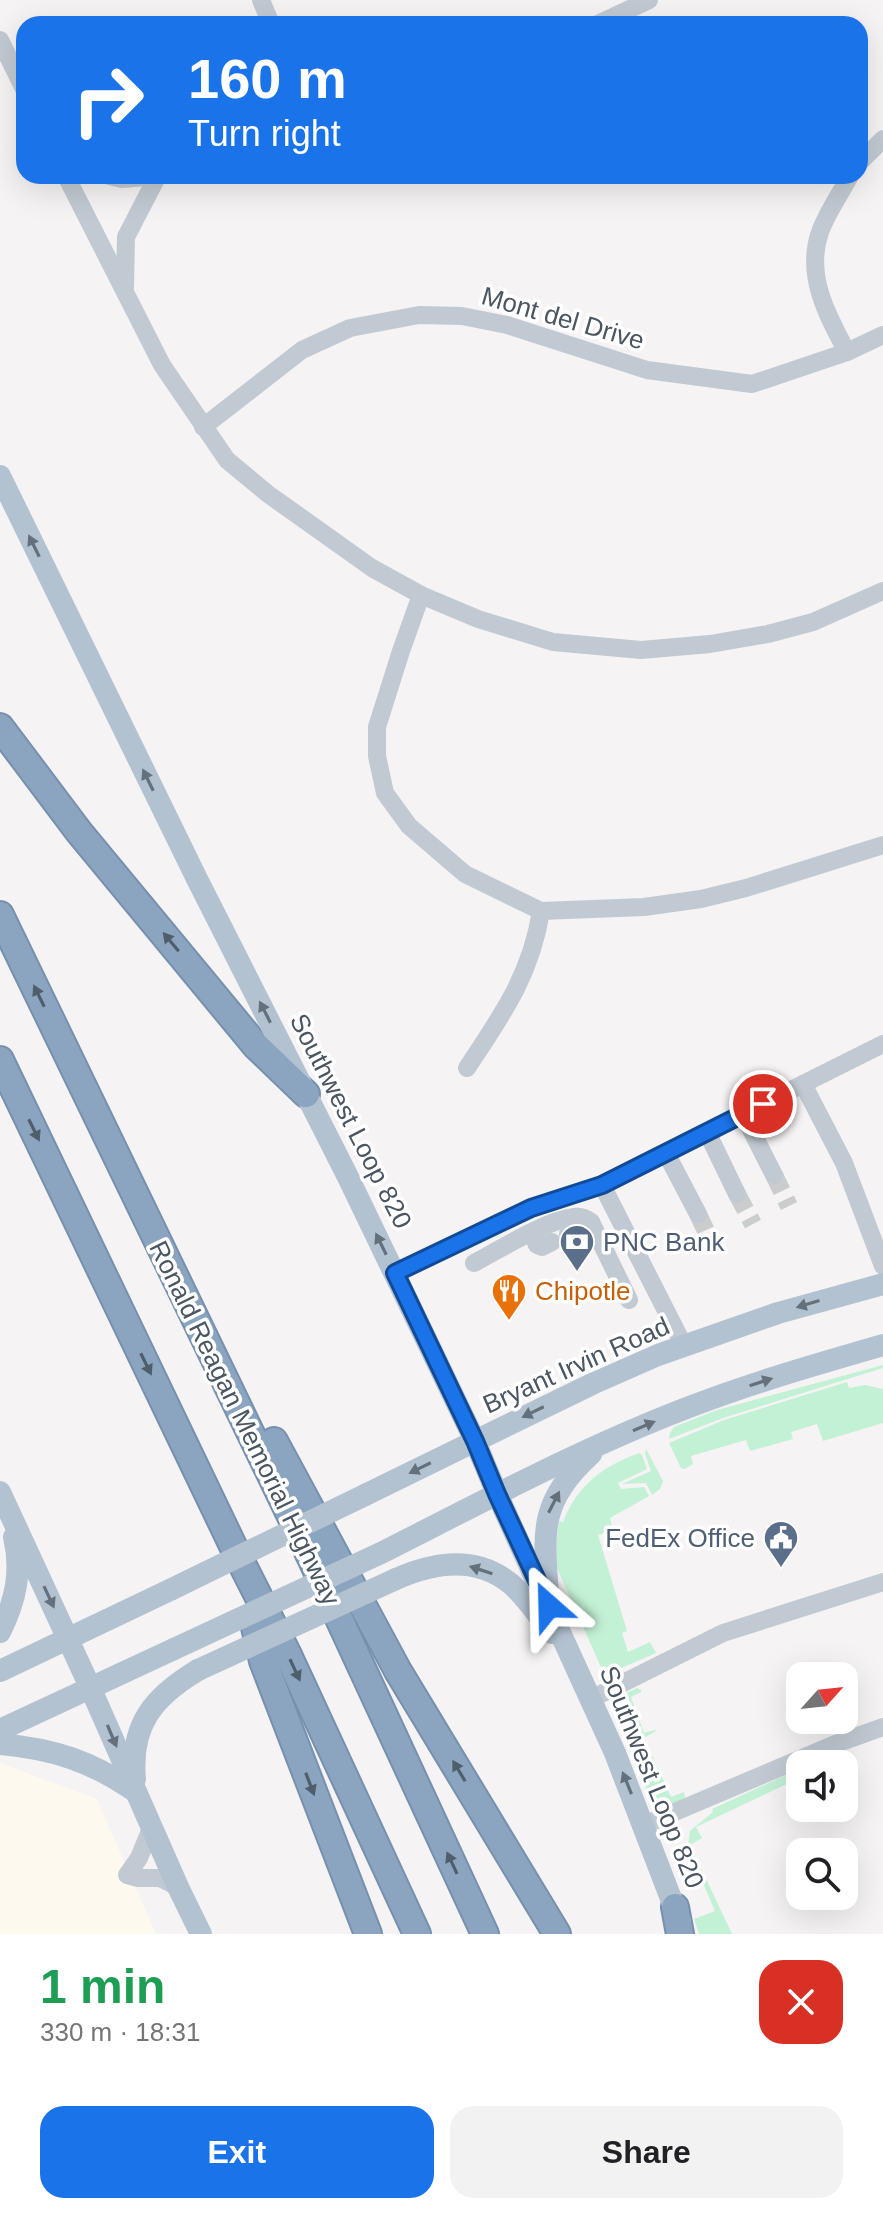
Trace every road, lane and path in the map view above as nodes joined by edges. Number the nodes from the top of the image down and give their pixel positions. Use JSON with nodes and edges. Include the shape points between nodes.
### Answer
{"nodes":[{"id":1,"x":649,"y":0,"type":"edge"},
{"id":2,"x":616,"y":7,"type":"edge"},
{"id":3,"x":0,"y":40,"type":"edge"},
{"id":4,"x":16,"y":73,"type":"edge"},
{"id":5,"x":883,"y":139,"type":"edge"},
{"id":6,"x":868,"y":154,"type":"edge"},
{"id":7,"x":70,"y":184,"type":"edge"},
{"id":8,"x":154,"y":184,"type":"edge"},
{"id":9,"x":846,"y":184,"type":"edge"},
{"id":10,"x":125,"y":289,"type":"junction"},
{"id":11,"x":883,"y":335,"type":"edge"},
{"id":12,"x":847,"y":352,"type":"junction"},
{"id":13,"x":203,"y":427,"type":"junction"},
{"id":14,"x":0,"y":476,"type":"edge"},
{"id":15,"x":883,"y":591,"type":"edge"},
{"id":16,"x":421,"y":595,"type":"junction"},
{"id":17,"x":0,"y":727,"type":"edge"},
{"id":18,"x":883,"y":845,"type":"edge"},
{"id":19,"x":541,"y":911,"type":"junction"},
{"id":20,"x":0,"y":915,"type":"edge"},
{"id":21,"x":56,"y":1031,"type":"junction"},
{"id":22,"x":883,"y":1044,"type":"edge"},
{"id":23,"x":0,"y":1060,"type":"edge"},
{"id":24,"x":467,"y":1068,"type":"dead end"},
{"id":25,"x":803,"y":1084,"type":"junction"},
{"id":26,"x":306,"y":1094,"type":"junction"},
{"id":27,"x":743,"y":1114,"type":"junction"},
{"id":28,"x":707,"y":1132,"type":"junction"},
{"id":29,"x":666,"y":1153,"type":"junction"},
{"id":30,"x":774,"y":1175,"type":"tunnel mouth"},
{"id":31,"x":602,"y":1185,"type":"junction"},
{"id":32,"x":737,"y":1194,"type":"tunnel mouth"},
{"id":33,"x":698,"y":1214,"type":"tunnel mouth"},
{"id":34,"x":511,"y":1217,"type":"junction"},
{"id":35,"x":591,"y":1222,"type":"junction"},
{"id":36,"x":527,"y":1236,"type":"junction"},
{"id":37,"x":474,"y":1263,"type":"dead end"},
{"id":38,"x":883,"y":1266,"type":"edge"},
{"id":39,"x":395,"y":1273,"type":"junction"},
{"id":40,"x":883,"y":1284,"type":"edge"},
{"id":41,"x":629,"y":1300,"type":"dead end"},
{"id":42,"x":883,"y":1345,"type":"edge"},
{"id":43,"x":684,"y":1346,"type":"junction"},
{"id":44,"x":475,"y":1441,"type":"junction"},
{"id":45,"x":603,"y":1444,"type":"junction"},
{"id":46,"x":497,"y":1494,"type":"junction"},
{"id":47,"x":3,"y":1498,"type":"edge"},
{"id":48,"x":235,"y":1550,"type":"junction"},
{"id":49,"x":883,"y":1582,"type":"edge"},
{"id":50,"x":549,"y":1606,"type":"junction"},
{"id":51,"x":0,"y":1632,"type":"edge"},
{"id":52,"x":68,"y":1639,"type":"junction"},
{"id":53,"x":574,"y":1663,"type":"junction"},
{"id":54,"x":0,"y":1671,"type":"edge"},
{"id":55,"x":90,"y":1687,"type":"junction"},
{"id":56,"x":591,"y":1699,"type":"junction"},
{"id":57,"x":883,"y":1727,"type":"edge"},
{"id":58,"x":0,"y":1730,"type":"edge"},
{"id":59,"x":0,"y":1744,"type":"edge"},
{"id":60,"x":136,"y":1793,"type":"junction"},
{"id":61,"x":644,"y":1825,"type":"junction"},
{"id":62,"x":152,"y":1826,"type":"junction"},
{"id":63,"x":178,"y":1887,"type":"junction"},
{"id":64,"x":675,"y":1907,"type":"joint"},
{"id":65,"x":201,"y":1934,"type":"edge"},
{"id":66,"x":368,"y":1934,"type":"edge"},
{"id":67,"x":417,"y":1934,"type":"edge"},
{"id":68,"x":485,"y":1934,"type":"edge"},
{"id":69,"x":557,"y":1934,"type":"edge"},
{"id":70,"x":682,"y":1934,"type":"edge"}],
"edges":[{"from":1,"to":2,"type":"street"},
{"from":3,"to":4,"type":"street"},
{"from":5,"to":6,"type":"street"},
{"from":7,"to":10,"type":"street"},
{"from":8,"to":10,"type":"street","via":[[126,237]]},
{"from":9,"to":12,"type":"street","via":[[820,232],[815,261],[818,292]]},
{"from":10,"to":13,"type":"street","via":[[162,365]]},
{"from":11,"to":12,"type":"street","name":"Mont del Drive"},
{"from":12,"to":13,"type":"street","name":"Mont del Drive","via":[[752,384],[647,370],[507,325],[419,315],[350,328],[302,350]]},
{"from":13,"to":16,"type":"street","via":[[227,460],[268,494],[372,568]]},
{"from":26,"to":14,"type":"main road","name":"Southwest Loop 820","one_way":true},
{"from":15,"to":16,"type":"street","via":[[813,622],[768,634],[641,650],[553,642]]},
{"from":16,"to":19,"type":"street","via":[[377,727],[385,793],[409,826],[465,874]]},
{"from":26,"to":17,"type":"highway","one_way":true,"via":[[256,1046],[79,832]]},
{"from":18,"to":19,"type":"street","via":[[701,899]]},
{"from":19,"to":24,"type":"street","via":[[526,970]]},
{"from":21,"to":20,"type":"highway","name":"Ronald Reagan Memorial Highway","one_way":true},
{"from":68,"to":21,"type":"highway","name":"Ronald Reagan Memorial Highway","one_way":true,"via":[[311,1558]]},
{"from":69,"to":21,"type":"highway","one_way":true,"via":[[398,1671],[285,1465],[83,1049]]},
{"from":22,"to":25,"type":"street"},
{"from":23,"to":48,"type":"highway","one_way":true},
{"from":25,"to":27,"type":"street"},
{"from":25,"to":38,"type":"street","via":[[844,1163]]},
{"from":39,"to":26,"type":"main road","name":"Southwest Loop 820","one_way":true},
{"from":27,"to":28,"type":"street"},
{"from":27,"to":30,"type":"street"},
{"from":28,"to":29,"type":"street"},
{"from":28,"to":32,"type":"street"},
{"from":29,"to":31,"type":"street"},
{"from":29,"to":33,"type":"street"},
{"from":31,"to":34,"type":"street"},
{"from":31,"to":43,"type":"street"},
{"from":34,"to":36,"type":"street"},
{"from":34,"to":39,"type":"street"},
{"from":35,"to":36,"type":"street","via":[[576,1216]]},
{"from":35,"to":36,"type":"street","via":[[542,1247]]},
{"from":35,"to":41,"type":"street"},
{"from":36,"to":37,"type":"street"},
{"from":39,"to":44,"type":"main road","name":"Southwest Loop 820"},
{"from":40,"to":43,"type":"main road","name":"Bryant Irvin Road","one_way":true},
{"from":45,"to":42,"type":"main road","one_way":true,"via":[[706,1400]]},
{"from":43,"to":44,"type":"main road","name":"Bryant Irvin Road","one_way":true},
{"from":44,"to":46,"type":"main road","name":"Southwest Loop 820"},
{"from":44,"to":52,"type":"main road","name":"Bryant Irvin Road","one_way":true,"bridge":true},
{"from":45,"to":46,"type":"main road"},
{"from":50,"to":45,"type":"main road","one_way":true,"via":[[548,1515],[567,1480]]},
{"from":46,"to":50,"type":"main road","name":"Southwest Loop 820"},
{"from":46,"to":55,"type":"main road","bridge":true},
{"from":47,"to":51,"type":"main road","via":[[18,1557],[15,1590]]},
{"from":47,"to":52,"type":"main road","one_way":true},
{"from":48,"to":66,"type":"highway","one_way":true,"via":[[263,1661]]},
{"from":48,"to":67,"type":"highway","one_way":true},
{"from":49,"to":56,"type":"street","via":[[723,1633]]},
{"from":50,"to":53,"type":"main road","name":"Southwest Loop 820"},
{"from":52,"to":54,"type":"main road","name":"Bryant Irvin Road"},
{"from":52,"to":55,"type":"main road"},
{"from":53,"to":56,"type":"main road","name":"Southwest Loop 820"},
{"from":53,"to":60,"type":"main road","one_way":true,"bridge":true,"via":[[509,1583],[475,1567],[436,1564],[175,1684],[158,1698],[137,1740]]},
{"from":55,"to":58,"type":"main road"},
{"from":55,"to":60,"type":"main road","one_way":true},
{"from":61,"to":56,"type":"main road","name":"Southwest Loop 820","one_way":true},
{"from":57,"to":61,"type":"street"},
{"from":59,"to":60,"type":"main road","via":[[67,1756]]},
{"from":60,"to":62,"type":"main road"},
{"from":61,"to":64,"type":"main road","name":"Southwest Loop 820"},
{"from":62,"to":63,"type":"main road"},
{"from":62,"to":63,"type":"street","via":[[127,1875],[160,1878]]},
{"from":63,"to":65,"type":"main road"},
{"from":64,"to":70,"type":"highway"}]}
